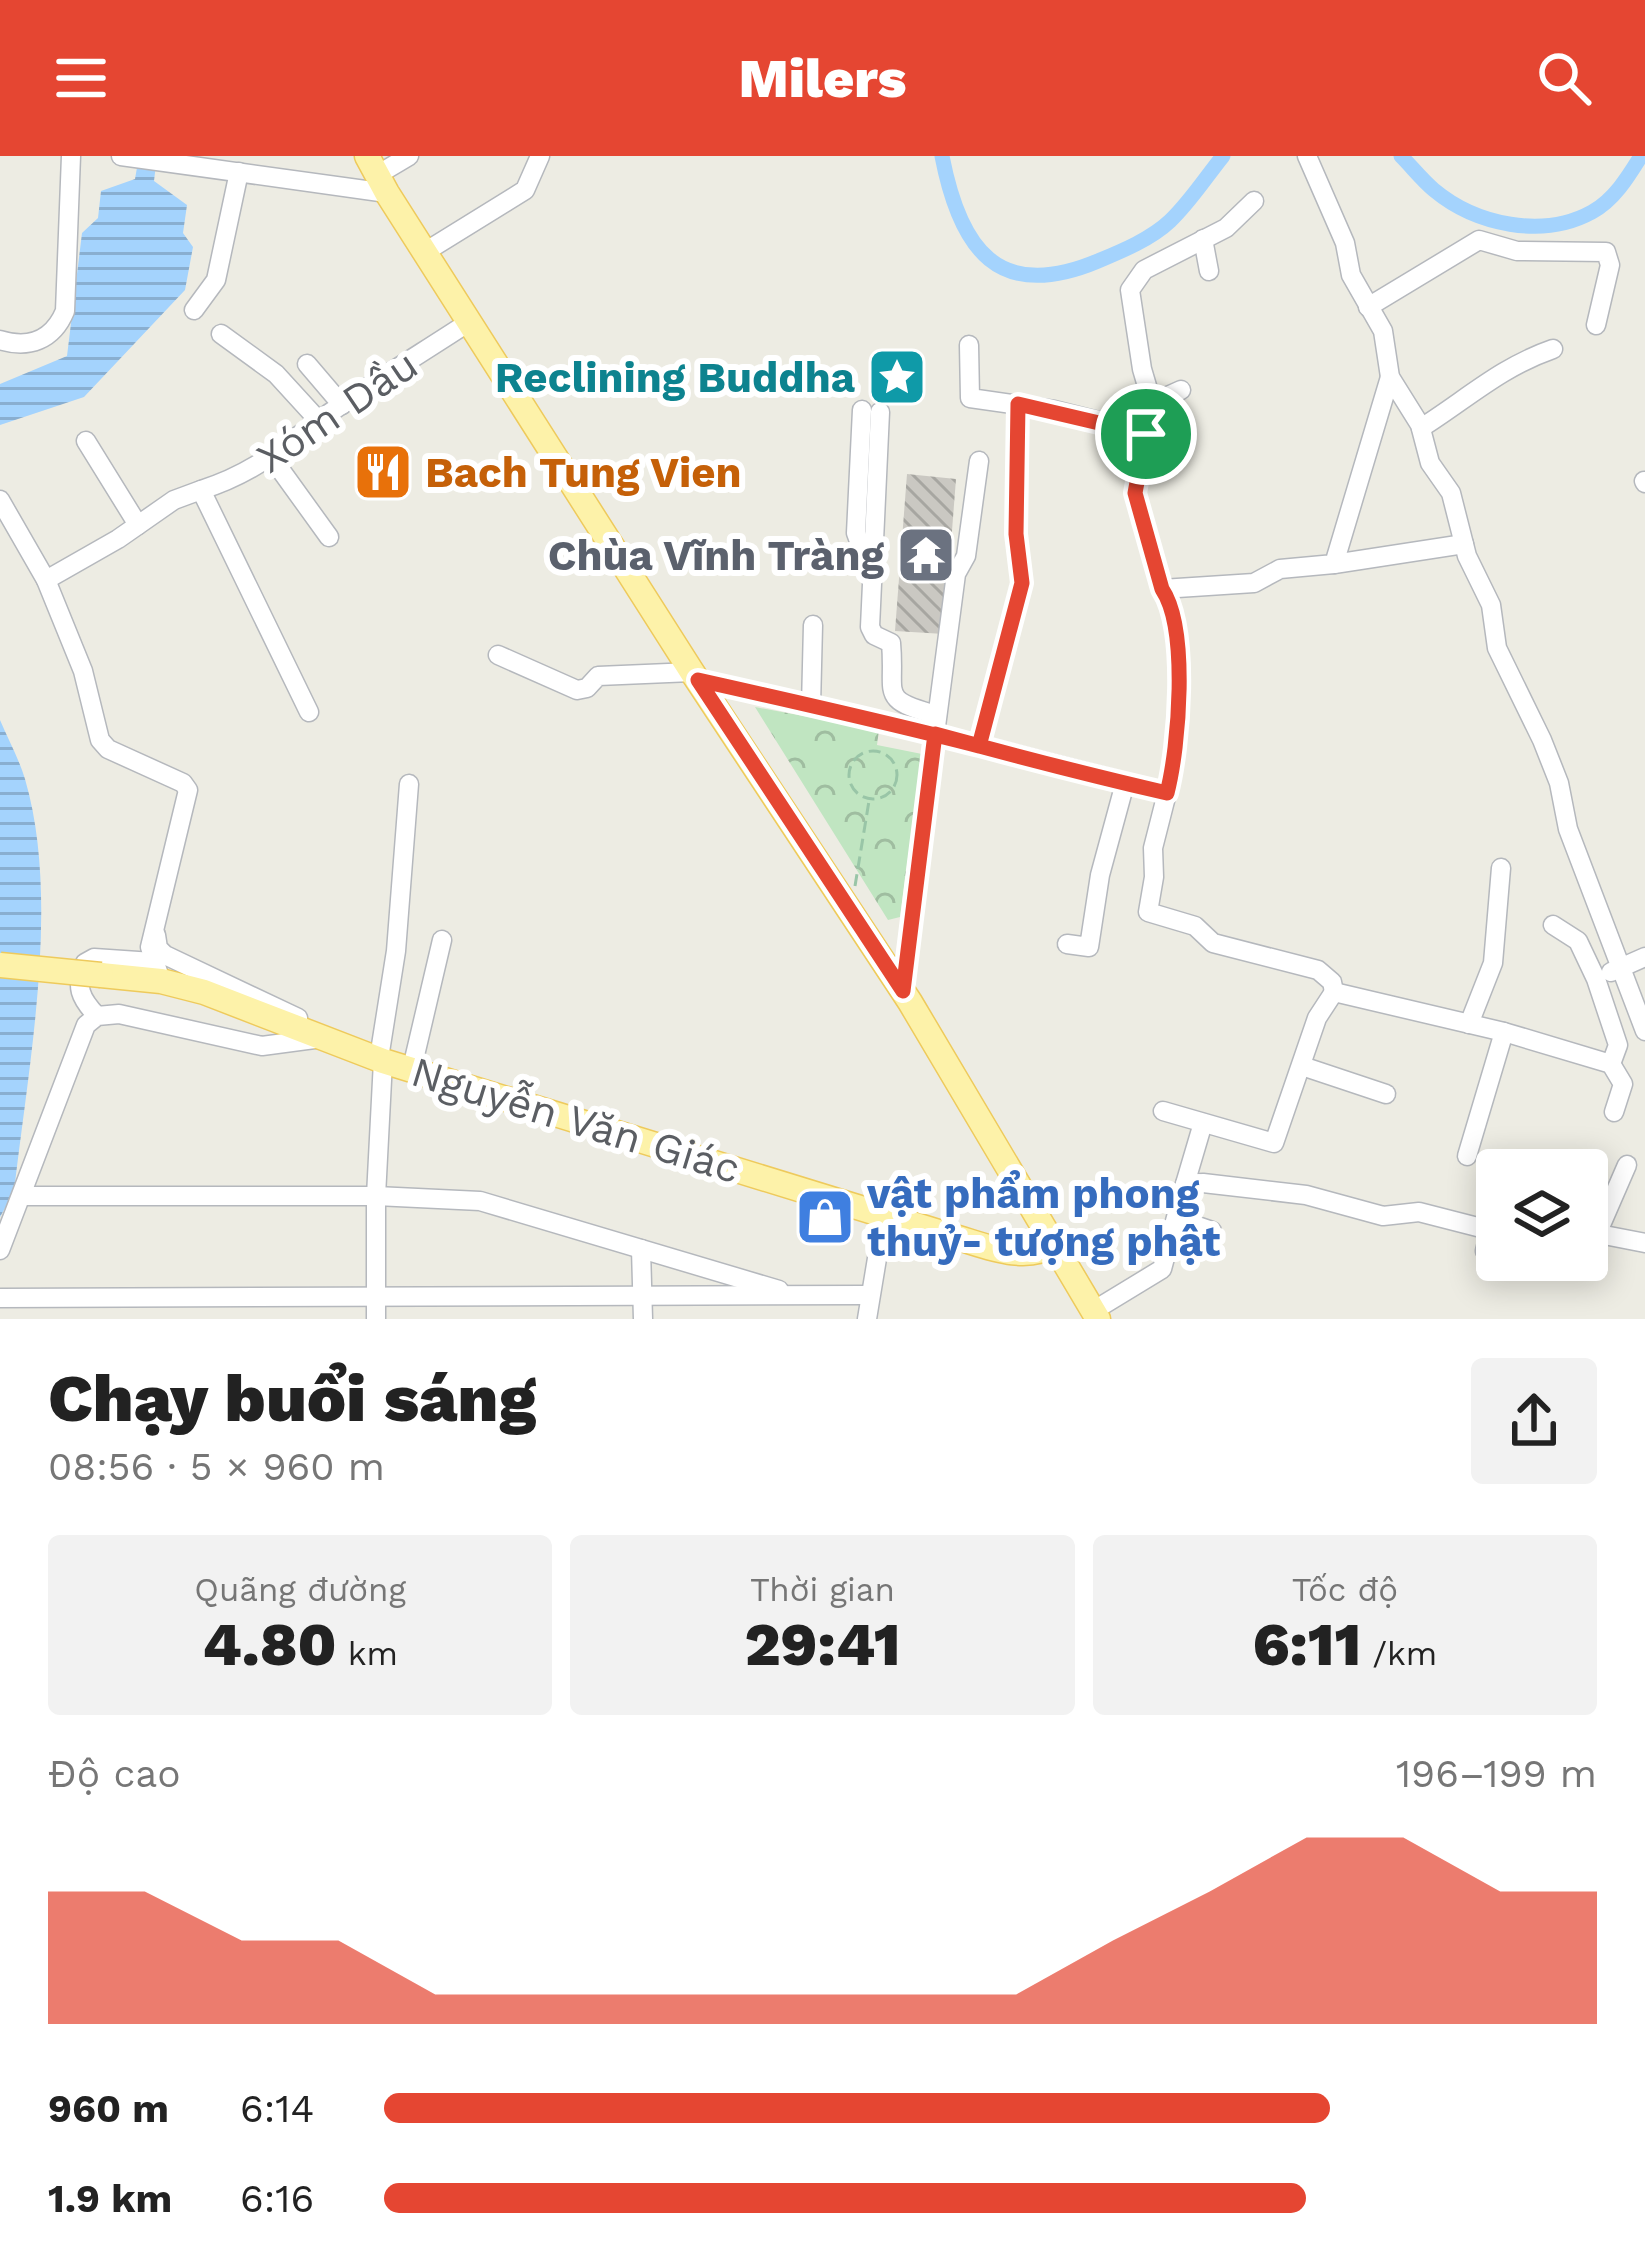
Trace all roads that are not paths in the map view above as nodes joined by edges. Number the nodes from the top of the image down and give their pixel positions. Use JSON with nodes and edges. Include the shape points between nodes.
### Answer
{"nodes":[{"id":1,"x":71,"y":156,"type":"edge"},
{"id":2,"x":122,"y":156,"type":"edge"},
{"id":3,"x":409,"y":156,"type":"edge"},
{"id":4,"x":540,"y":156,"type":"edge"},
{"id":5,"x":1307,"y":156,"type":"edge"},
{"id":6,"x":239,"y":172,"type":"junction"},
{"id":7,"x":377,"y":175,"type":"edge"},
{"id":8,"x":1254,"y":201,"type":"dead end"},
{"id":9,"x":1203,"y":239,"type":"junction"},
{"id":10,"x":424,"y":252,"type":"junction"},
{"id":11,"x":1209,"y":271,"type":"dead end"},
{"id":12,"x":1368,"y":307,"type":"junction"},
{"id":13,"x":194,"y":310,"type":"dead end"},
{"id":14,"x":469,"y":322,"type":"junction"},
{"id":15,"x":1595,"y":325,"type":"dead end"},
{"id":16,"x":221,"y":334,"type":"dead end"},
{"id":17,"x":0,"y":340,"type":"edge"},
{"id":18,"x":969,"y":345,"type":"dead end"},
{"id":19,"x":1553,"y":349,"type":"dead end"},
{"id":20,"x":307,"y":364,"type":"dead end"},
{"id":21,"x":1390,"y":377,"type":"junction"},
{"id":22,"x":1180,"y":390,"type":"dead end"},
{"id":23,"x":1152,"y":403,"type":"junction"},
{"id":24,"x":1018,"y":404,"type":"junction"},
{"id":25,"x":342,"y":405,"type":"junction"},
{"id":26,"x":871,"y":411,"type":"dead end"},
{"id":27,"x":319,"y":421,"type":"junction"},
{"id":28,"x":1421,"y":428,"type":"junction"},
{"id":29,"x":1146,"y":434,"type":"junction"},
{"id":30,"x":86,"y":441,"type":"dead end"},
{"id":31,"x":272,"y":458,"type":"junction"},
{"id":32,"x":979,"y":461,"type":"dead end"},
{"id":33,"x":201,"y":490,"type":"junction"},
{"id":34,"x":0,"y":500,"type":"edge"},
{"id":35,"x":138,"y":525,"type":"junction"},
{"id":36,"x":329,"y":537,"type":"dead end"},
{"id":37,"x":1464,"y":544,"type":"junction"},
{"id":38,"x":1334,"y":564,"type":"junction"},
{"id":39,"x":46,"y":580,"type":"junction"},
{"id":40,"x":1162,"y":589,"type":"junction"},
{"id":41,"x":813,"y":625,"type":"dead end"},
{"id":42,"x":498,"y":656,"type":"dead end"},
{"id":43,"x":695,"y":676,"type":"junction"},
{"id":44,"x":811,"y":706,"type":"junction"},
{"id":45,"x":309,"y":712,"type":"dead end"},
{"id":46,"x":936,"y":725,"type":"junction"},
{"id":47,"x":979,"y":746,"type":"junction"},
{"id":48,"x":1125,"y":783,"type":"junction"},
{"id":49,"x":409,"y":784,"type":"dead end"},
{"id":50,"x":1167,"y":793,"type":"junction"},
{"id":51,"x":1501,"y":868,"type":"dead end"},
{"id":52,"x":154,"y":921,"type":"junction"},
{"id":53,"x":1553,"y":926,"type":"dead end"},
{"id":54,"x":442,"y":940,"type":"dead end"},
{"id":55,"x":1067,"y":944,"type":"dead end"},
{"id":56,"x":1645,"y":956,"type":"edge"},
{"id":57,"x":0,"y":965,"type":"edge"},
{"id":58,"x":1619,"y":968,"type":"junction"},
{"id":59,"x":157,"y":971,"type":"junction"},
{"id":60,"x":1596,"y":979,"type":"junction"},
{"id":61,"x":903,"y":991,"type":"junction"},
{"id":62,"x":1334,"y":992,"type":"junction"},
{"id":63,"x":97,"y":1016,"type":"junction"},
{"id":64,"x":1469,"y":1024,"type":"junction"},
{"id":65,"x":1645,"y":1031,"type":"edge"},
{"id":66,"x":1504,"y":1032,"type":"junction"},
{"id":67,"x":326,"y":1038,"type":"junction"},
{"id":68,"x":381,"y":1060,"type":"junction"},
{"id":69,"x":1611,"y":1064,"type":"junction"},
{"id":70,"x":1301,"y":1066,"type":"junction"},
{"id":71,"x":412,"y":1068,"type":"junction"},
{"id":72,"x":1386,"y":1094,"type":"dead end"},
{"id":73,"x":1163,"y":1111,"type":"dead end"},
{"id":74,"x":1615,"y":1112,"type":"dead end"},
{"id":75,"x":1202,"y":1123,"type":"junction"},
{"id":76,"x":1467,"y":1156,"type":"dead end"},
{"id":77,"x":1627,"y":1165,"type":"dead end"},
{"id":78,"x":1194,"y":1184,"type":"junction"},
{"id":79,"x":23,"y":1196,"type":"junction"},
{"id":80,"x":376,"y":1196,"type":"junction"},
{"id":81,"x":1608,"y":1212,"type":"edge"},
{"id":82,"x":884,"y":1216,"type":"junction"},
{"id":83,"x":1177,"y":1219,"type":"junction"},
{"id":84,"x":1476,"y":1226,"type":"edge"},
{"id":85,"x":1212,"y":1231,"type":"dead end"},
{"id":86,"x":1608,"y":1236,"type":"edge"},
{"id":87,"x":1645,"y":1244,"type":"edge"},
{"id":88,"x":1054,"y":1245,"type":"junction"},
{"id":89,"x":641,"y":1249,"type":"junction"},
{"id":90,"x":0,"y":1250,"type":"edge"},
{"id":91,"x":798,"y":1295,"type":"junction"},
{"id":92,"x":868,"y":1295,"type":"junction"},
{"id":93,"x":376,"y":1296,"type":"junction"},
{"id":94,"x":642,"y":1296,"type":"junction"},
{"id":95,"x":0,"y":1298,"type":"edge"},
{"id":96,"x":1095,"y":1315,"type":"edge"},
{"id":97,"x":376,"y":1319,"type":"edge"},
{"id":98,"x":643,"y":1319,"type":"edge"},
{"id":99,"x":867,"y":1319,"type":"edge"}],
"edges":[{"from":1,"to":17,"type":"street","via":[[65,311],[59,326],[31,344]]},
{"from":2,"to":6,"type":"street"},
{"from":3,"to":7,"type":"street"},
{"from":4,"to":10,"type":"street","via":[[525,190]]},
{"from":5,"to":12,"type":"street"},
{"from":6,"to":7,"type":"street"},
{"from":6,"to":13,"type":"street","via":[[216,280]]},
{"from":7,"to":10,"type":"main road"},
{"from":8,"to":9,"type":"street"},
{"from":9,"to":11,"type":"street"},
{"from":9,"to":23,"type":"street","via":[[1144,270],[1130,290]]},
{"from":10,"to":14,"type":"main road"},
{"from":12,"to":15,"type":"street","via":[[1479,240],[1517,251],[1606,252]]},
{"from":12,"to":21,"type":"street","via":[[1388,345]]},
{"from":14,"to":25,"type":"street","name":"Xóm Dầu"},
{"from":14,"to":43,"type":"main road"},
{"from":16,"to":27,"type":"street","via":[[276,374]]},
{"from":18,"to":24,"type":"street","via":[[968,395]]},
{"from":19,"to":28,"type":"street","via":[[1508,367]]},
{"from":20,"to":25,"type":"street"},
{"from":21,"to":28,"type":"street"},
{"from":21,"to":38,"type":"street"},
{"from":22,"to":23,"type":"street"},
{"from":23,"to":29,"type":"street"},
{"from":24,"to":29,"type":"street"},
{"from":24,"to":47,"type":"street","via":[[1022,583]]},
{"from":25,"to":27,"type":"street","name":"Xóm Dầu"},
{"from":26,"to":46,"type":"street","via":[[856,533],[873,555],[870,628],[891,643],[889,690]]},
{"from":27,"to":31,"type":"street","name":"Xóm Dầu"},
{"from":28,"to":37,"type":"street"},
{"from":29,"to":40,"type":"street","via":[[1135,493]]},
{"from":30,"to":35,"type":"street"},
{"from":31,"to":33,"type":"street","name":"Xóm Dầu"},
{"from":31,"to":36,"type":"street"},
{"from":32,"to":46,"type":"street"},
{"from":33,"to":35,"type":"street","name":"Xóm Dầu"},
{"from":33,"to":45,"type":"street"},
{"from":34,"to":39,"type":"street"},
{"from":35,"to":39,"type":"street","name":"Xóm Dầu"},
{"from":37,"to":38,"type":"street"},
{"from":37,"to":58,"type":"street","via":[[1491,605],[1497,647],[1558,783]]},
{"from":38,"to":40,"type":"street","via":[[1280,569],[1254,583]]},
{"from":39,"to":52,"type":"street","via":[[83,670],[100,740],[188,790]]},
{"from":40,"to":50,"type":"street","via":[[1176,640]]},
{"from":41,"to":44,"type":"street"},
{"from":42,"to":43,"type":"street","via":[[577,690],[598,676]]},
{"from":43,"to":44,"type":"street"},
{"from":43,"to":61,"type":"main road"},
{"from":44,"to":46,"type":"street"},
{"from":46,"to":47,"type":"street"},
{"from":46,"to":61,"type":"street"},
{"from":47,"to":48,"type":"street"},
{"from":48,"to":50,"type":"street"},
{"from":48,"to":55,"type":"street","via":[[1089,947]]},
{"from":49,"to":68,"type":"street"},
{"from":50,"to":62,"type":"street","via":[[1148,912],[1195,926],[1213,943],[1318,970]]},
{"from":51,"to":64,"type":"street","via":[[1493,963]]},
{"from":52,"to":59,"type":"street","via":[[149,946]]},
{"from":52,"to":67,"type":"street","via":[[165,955]]},
{"from":53,"to":60,"type":"street","via":[[1578,941]]},
{"from":54,"to":71,"type":"street"},
{"from":56,"to":58,"type":"street"},
{"from":57,"to":59,"type":"main road","name":"Nguyễn Văn Giác","bridge":true,"via":[[101,975]]},
{"from":58,"to":60,"type":"street"},
{"from":58,"to":65,"type":"street"},
{"from":59,"to":63,"type":"street","via":[[85,963],[79,987]]},
{"from":59,"to":67,"type":"main road","name":"Nguyễn Văn Giác"},
{"from":60,"to":69,"type":"street","via":[[1618,1045]]},
{"from":61,"to":88,"type":"main road"},
{"from":62,"to":64,"type":"street"},
{"from":62,"to":70,"type":"street"},
{"from":63,"to":67,"type":"street","via":[[262,1046]]},
{"from":63,"to":79,"type":"street","via":[[86,1025]]},
{"from":64,"to":66,"type":"street"},
{"from":66,"to":69,"type":"street"},
{"from":66,"to":76,"type":"street"},
{"from":67,"to":68,"type":"main road","name":"Nguyễn Văn Giác"},
{"from":68,"to":71,"type":"main road","name":"Nguyễn Văn Giác"},
{"from":68,"to":80,"type":"street"},
{"from":69,"to":74,"type":"street","via":[[1623,1084]]},
{"from":70,"to":72,"type":"street"},
{"from":70,"to":75,"type":"street","via":[[1274,1143]]},
{"from":71,"to":82,"type":"main road","name":"Nguyễn Văn Giác"},
{"from":73,"to":75,"type":"street"},
{"from":75,"to":78,"type":"street"},
{"from":77,"to":81,"type":"street"},
{"from":78,"to":83,"type":"street"},
{"from":78,"to":84,"type":"street"},
{"from":79,"to":80,"type":"street"},
{"from":79,"to":90,"type":"street"},
{"from":80,"to":89,"type":"street","via":[[480,1201]]},
{"from":80,"to":93,"type":"street"},
{"from":82,"to":88,"type":"main road","name":"Nguyễn Văn Giác","via":[[1025,1255]]},
{"from":82,"to":92,"type":"street"},
{"from":83,"to":85,"type":"street"},
{"from":83,"to":96,"type":"street","via":[[1162,1269]]},
{"from":86,"to":87,"type":"street"},
{"from":88,"to":96,"type":"main road"},
{"from":89,"to":91,"type":"street"},
{"from":89,"to":94,"type":"street"},
{"from":91,"to":92,"type":"street"},
{"from":91,"to":94,"type":"street"},
{"from":92,"to":99,"type":"street"},
{"from":93,"to":94,"type":"street"},
{"from":93,"to":95,"type":"street"},
{"from":93,"to":97,"type":"street"},
{"from":94,"to":98,"type":"street"}]}
